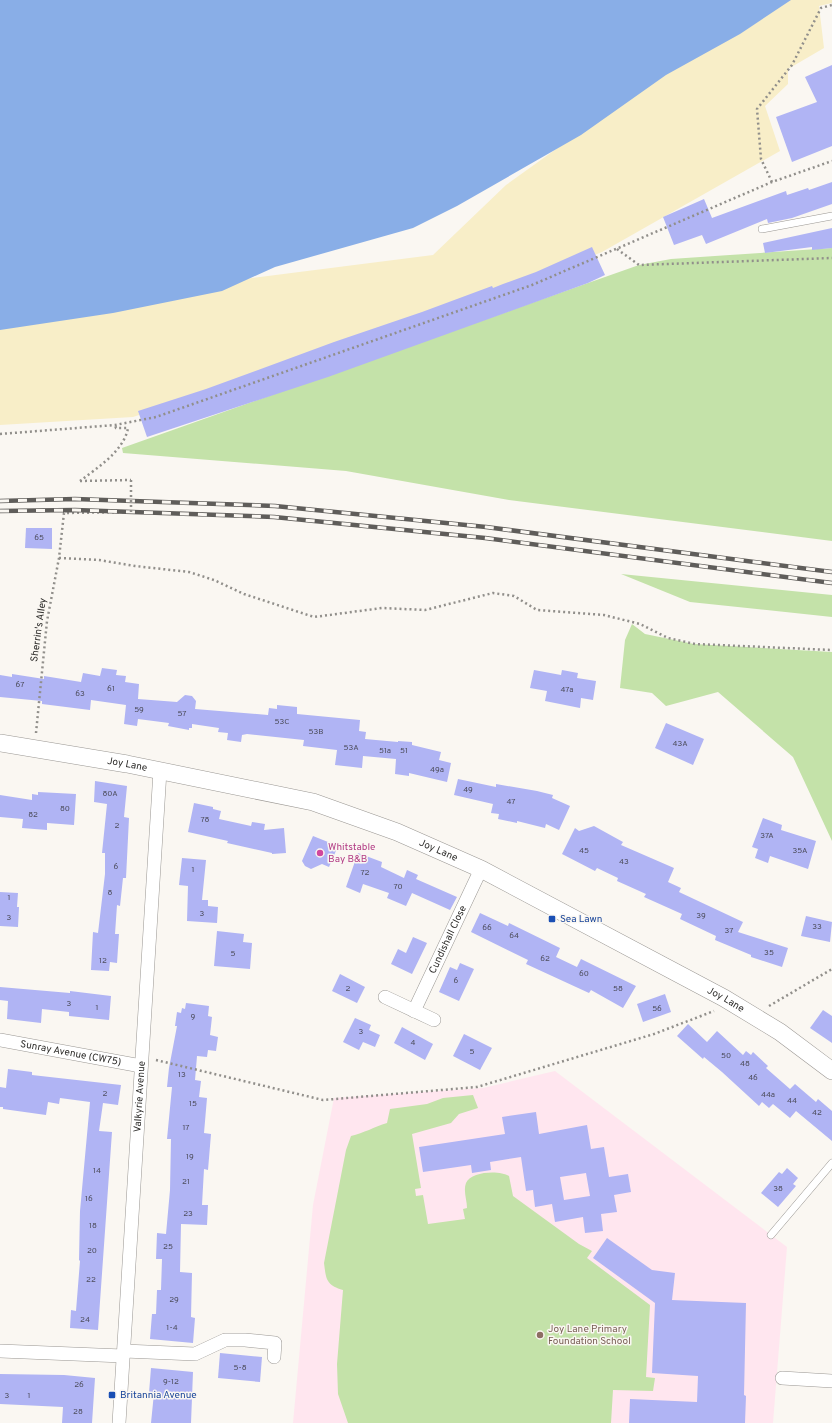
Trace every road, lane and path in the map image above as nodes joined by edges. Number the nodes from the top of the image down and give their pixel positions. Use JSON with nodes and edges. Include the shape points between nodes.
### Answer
{"nodes":[{"id":1,"x":832,"y":5,"type":"edge"},
{"id":2,"x":832,"y":161,"type":"edge"},
{"id":3,"x":772,"y":182,"type":"junction"},
{"id":4,"x":832,"y":216,"type":"edge"},
{"id":5,"x":762,"y":229,"type":"dead end"},
{"id":6,"x":617,"y":250,"type":"junction"},
{"id":7,"x":832,"y":258,"type":"edge"},
{"id":8,"x":115,"y":425,"type":"junction"},
{"id":9,"x":0,"y":434,"type":"edge"},
{"id":10,"x":59,"y":558,"type":"junction"},
{"id":11,"x":832,"y":650,"type":"edge"},
{"id":12,"x":0,"y":743,"type":"edge"},
{"id":13,"x":34,"y":750,"type":"junction"},
{"id":14,"x":160,"y":771,"type":"junction"},
{"id":15,"x":481,"y":869,"type":"junction"},
{"id":16,"x":832,"y":969,"type":"edge"},
{"id":17,"x":385,"y":997,"type":"dead end"},
{"id":18,"x":733,"y":1004,"type":"junction"},
{"id":19,"x":414,"y":1011,"type":"junction"},
{"id":20,"x":753,"y":1016,"type":"junction"},
{"id":21,"x":434,"y":1020,"type":"dead end"},
{"id":22,"x":0,"y":1040,"type":"edge"},
{"id":23,"x":141,"y":1061,"type":"junction"},
{"id":24,"x":832,"y":1071,"type":"edge"},
{"id":25,"x":832,"y":1163,"type":"edge"},
{"id":26,"x":771,"y":1235,"type":"dead end"},
{"id":27,"x":0,"y":1351,"type":"edge"},
{"id":28,"x":124,"y":1354,"type":"junction"},
{"id":29,"x":274,"y":1357,"type":"dead end"},
{"id":30,"x":782,"y":1378,"type":"dead end"},
{"id":31,"x":832,"y":1381,"type":"edge"},
{"id":32,"x":119,"y":1423,"type":"edge"}],
"edges":[{"from":1,"to":3,"type":"path","via":[[821,8],[792,65],[757,109],[761,159]]},
{"from":2,"to":3,"type":"path"},
{"from":3,"to":6,"type":"path"},
{"from":4,"to":5,"type":"lane"},
{"from":6,"to":7,"type":"path","via":[[639,265]]},
{"from":6,"to":8,"type":"path","via":[[532,285],[235,390],[156,417]]},
{"from":8,"to":9,"type":"path"},
{"from":8,"to":10,"type":"path","name":"Sherrin's Alley","bridge":true,"via":[[116,428],[128,428],[124,440],[111,455],[80,481],[131,480],[131,512],[64,513]]},
{"from":10,"to":11,"type":"path","via":[[99,560],[189,572],[244,594],[314,617],[382,608],[425,610],[493,593],[514,596],[537,610],[604,615],[640,624],[668,638],[695,644]]},
{"from":10,"to":13,"type":"path","name":"Sherrin's Alley","via":[[47,621]]},
{"from":12,"to":13,"type":"street","name":"Joy Lane"},
{"from":13,"to":14,"type":"street","name":"Joy Lane"},
{"from":14,"to":15,"type":"street","name":"Joy Lane","via":[[313,802],[397,832]]},
{"from":14,"to":23,"type":"street","name":"Valkyrie Avenue"},
{"from":15,"to":18,"type":"street","name":"Joy Lane"},
{"from":15,"to":19,"type":"street","name":"Cundishall Close"},
{"from":16,"to":20,"type":"path"},
{"from":17,"to":19,"type":"street"},
{"from":18,"to":20,"type":"street","name":"Joy Lane"},
{"from":18,"to":23,"type":"path","via":[[654,1034],[477,1087],[323,1100]]},
{"from":19,"to":21,"type":"street"},
{"from":20,"to":24,"type":"street","name":"Joy Lane","via":[[780,1032]]},
{"from":22,"to":23,"type":"street","name":"Sunray Avenue (CW75)"},
{"from":23,"to":28,"type":"street","name":"Valkyrie Avenue"},
{"from":25,"to":26,"type":"lane"},
{"from":27,"to":28,"type":"street"},
{"from":28,"to":29,"type":"street","via":[[195,1354],[225,1340],[246,1340],[275,1343]]},
{"from":28,"to":32,"type":"street","name":"Valkyrie Avenue"},
{"from":30,"to":31,"type":"street"}]}
